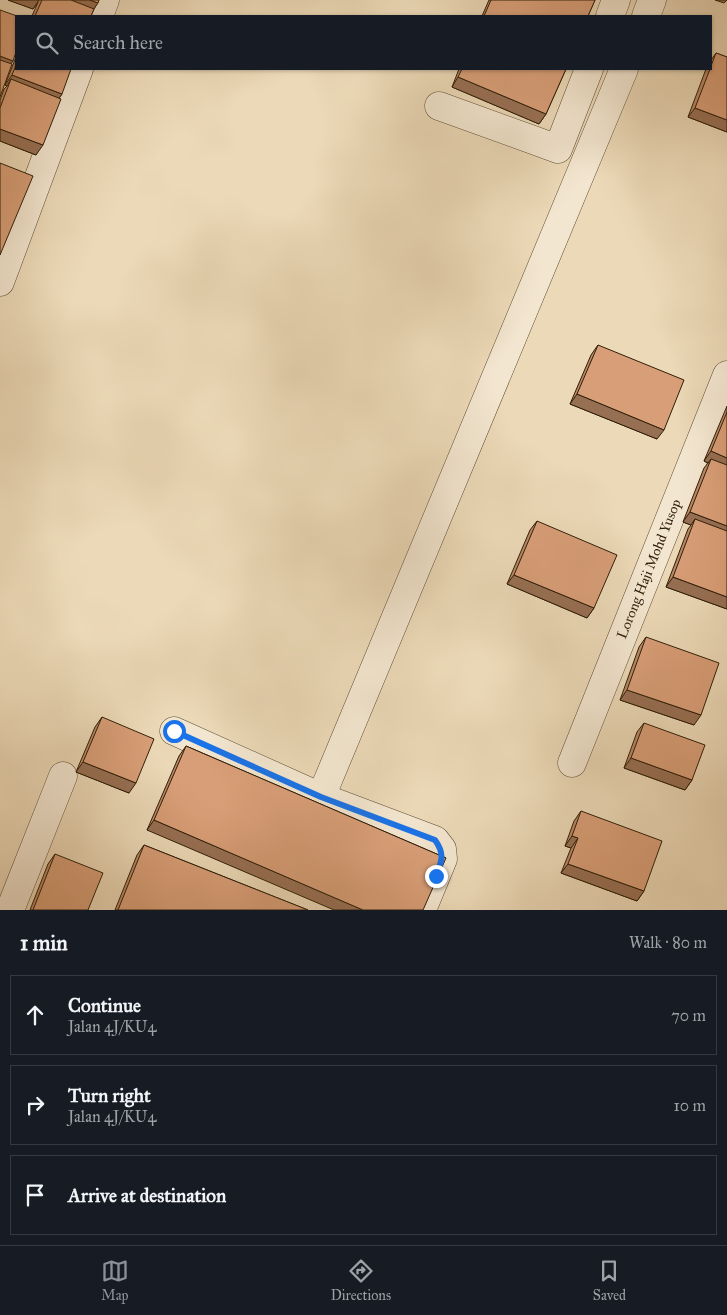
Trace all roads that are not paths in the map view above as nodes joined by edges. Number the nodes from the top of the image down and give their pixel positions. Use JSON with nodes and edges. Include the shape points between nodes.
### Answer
{"nodes":[{"id":1,"x":106,"y":0,"type":"edge"},
{"id":2,"x":616,"y":0,"type":"edge"},
{"id":3,"x":652,"y":0,"type":"edge"},
{"id":4,"x":99,"y":15,"type":"edge"},
{"id":5,"x":610,"y":15,"type":"edge"},
{"id":6,"x":646,"y":15,"type":"edge"},
{"id":7,"x":79,"y":70,"type":"edge"},
{"id":8,"x":589,"y":70,"type":"edge"},
{"id":9,"x":624,"y":70,"type":"edge"},
{"id":10,"x":439,"y":106,"type":"dead end"},
{"id":11,"x":0,"y":282,"type":"edge"},
{"id":12,"x":727,"y":374,"type":"edge"},
{"id":13,"x":174,"y":731,"type":"dead end"},
{"id":14,"x":572,"y":763,"type":"dead end"},
{"id":15,"x":63,"y":776,"type":"dead end"},
{"id":16,"x":321,"y":797,"type":"junction"},
{"id":17,"x":10,"y":910,"type":"edge"},
{"id":18,"x":422,"y":910,"type":"edge"}],
"edges":[{"from":1,"to":4,"type":"street"},
{"from":2,"to":5,"type":"street"},
{"from":3,"to":6,"type":"street"},
{"from":7,"to":11,"type":"street"},
{"from":8,"to":10,"type":"street","via":[[558,149]]},
{"from":9,"to":16,"type":"street"},
{"from":12,"to":14,"type":"street","name":"Lorong Haji Mohd Yusop"},
{"from":13,"to":16,"type":"street"},
{"from":15,"to":17,"type":"street"},
{"from":16,"to":18,"type":"street","via":[[435,840],[442,849],[442,859]]}]}
